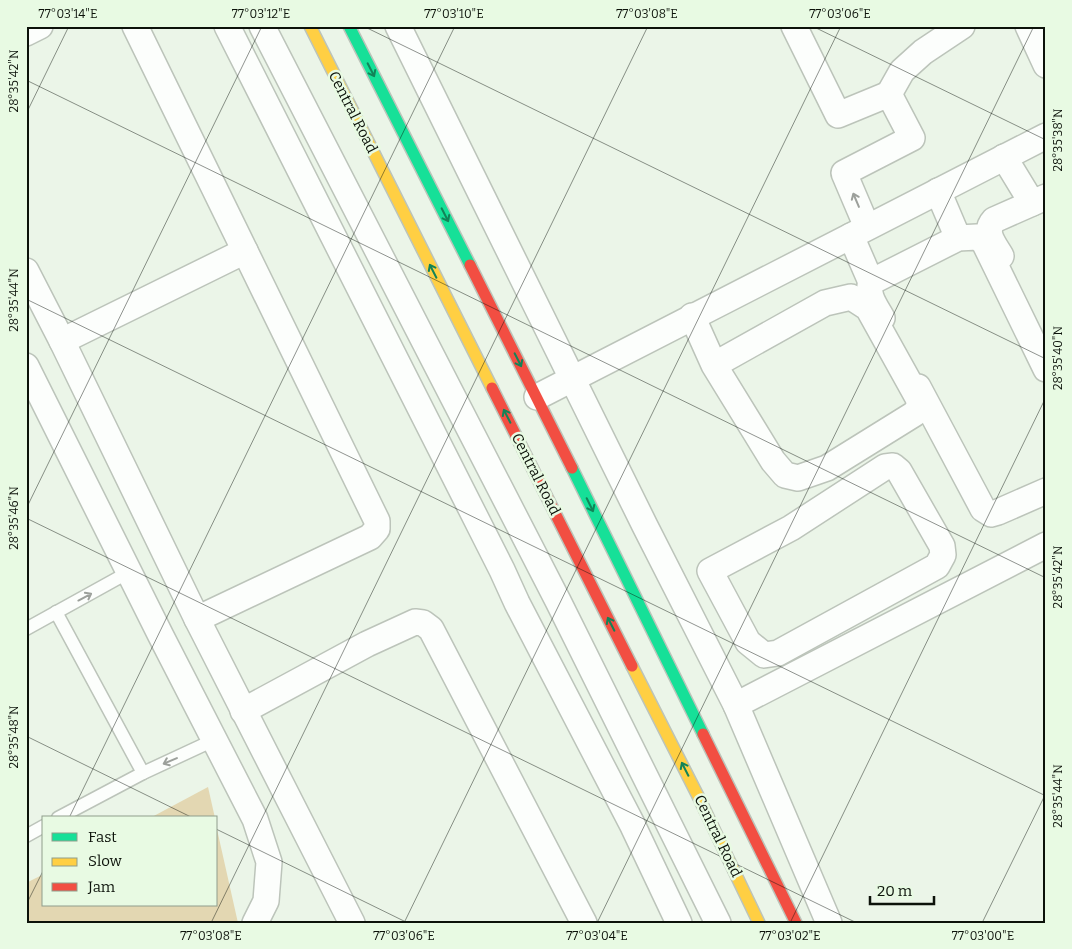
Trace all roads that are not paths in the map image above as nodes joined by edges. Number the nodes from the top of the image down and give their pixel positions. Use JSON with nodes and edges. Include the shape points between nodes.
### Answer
{"nodes":[{"id":1,"x":40,"y":26,"type":"edge"},
{"id":2,"x":135,"y":26,"type":"edge"},
{"id":3,"x":227,"y":26,"type":"edge"},
{"id":4,"x":262,"y":26,"type":"edge"},
{"id":5,"x":310,"y":26,"type":"edge"},
{"id":6,"x":349,"y":26,"type":"edge"},
{"id":7,"x":794,"y":26,"type":"edge"},
{"id":8,"x":962,"y":26,"type":"edge"},
{"id":9,"x":1028,"y":26,"type":"edge"},
{"id":10,"x":404,"y":28,"type":"edge"},
{"id":11,"x":26,"y":33,"type":"edge"},
{"id":12,"x":1046,"y":65,"type":"edge"},
{"id":13,"x":889,"y":94,"type":"junction"},
{"id":14,"x":318,"y":136,"type":"junction"},
{"id":15,"x":1046,"y":136,"type":"edge"},
{"id":16,"x":289,"y":150,"type":"junction"},
{"id":17,"x":1004,"y":157,"type":"junction"},
{"id":18,"x":938,"y":191,"type":"junction"},
{"id":19,"x":1039,"y":200,"type":"edge"},
{"id":20,"x":859,"y":232,"type":"junction"},
{"id":21,"x":958,"y":238,"type":"junction"},
{"id":22,"x":245,"y":250,"type":"junction"},
{"id":23,"x":26,"y":271,"type":"edge"},
{"id":24,"x":871,"y":282,"type":"junction"},
{"id":25,"x":692,"y":316,"type":"junction"},
{"id":26,"x":62,"y":341,"type":"junction"},
{"id":27,"x":1046,"y":344,"type":"edge"},
{"id":28,"x":714,"y":365,"type":"junction"},
{"id":29,"x":26,"y":366,"type":"edge"},
{"id":30,"x":1046,"y":369,"type":"edge"},
{"id":31,"x":572,"y":379,"type":"junction"},
{"id":32,"x":537,"y":397,"type":"junction"},
{"id":33,"x":1046,"y":490,"type":"edge"},
{"id":34,"x":513,"y":513,"type":"junction"},
{"id":35,"x":481,"y":530,"type":"junction"},
{"id":36,"x":1046,"y":545,"type":"edge"},
{"id":37,"x":710,"y":571,"type":"junction"},
{"id":38,"x":129,"y":572,"type":"junction"},
{"id":39,"x":677,"y":589,"type":"junction"},
{"id":40,"x":56,"y":612,"type":"junction"},
{"id":41,"x":197,"y":619,"type":"junction"},
{"id":42,"x":26,"y":629,"type":"edge"},
{"id":43,"x":736,"y":705,"type":"junction"},
{"id":44,"x":244,"y":711,"type":"junction"},
{"id":45,"x":214,"y":740,"type":"junction"},
{"id":46,"x":143,"y":773,"type":"junction"},
{"id":47,"x":62,"y":816,"type":"edge"},
{"id":48,"x":42,"y":827,"type":"edge"},
{"id":49,"x":26,"y":836,"type":"edge"},
{"id":50,"x":255,"y":923,"type":"edge"},
{"id":51,"x":352,"y":923,"type":"edge"},
{"id":52,"x":584,"y":923,"type":"edge"},
{"id":53,"x":680,"y":923,"type":"edge"},
{"id":54,"x":718,"y":923,"type":"edge"},
{"id":55,"x":759,"y":923,"type":"edge"},
{"id":56,"x":796,"y":923,"type":"edge"},
{"id":57,"x":829,"y":923,"type":"edge"}],
"edges":[{"from":1,"to":11,"type":"street"},
{"from":2,"to":22,"type":"street"},
{"from":3,"to":16,"type":"street"},
{"from":4,"to":14,"type":"street"},
{"from":55,"to":5,"type":"main road","name":"Central Road","one_way":true},
{"from":6,"to":32,"type":"main road","name":"Central Road","one_way":true},
{"from":7,"to":13,"type":"street","via":[[838,115]]},
{"from":8,"to":13,"type":"street","via":[[923,52],[902,71]]},
{"from":9,"to":12,"type":"street"},
{"from":10,"to":31,"type":"street"},
{"from":20,"to":13,"type":"street","one_way":true,"via":[[844,174],[912,138]]},
{"from":14,"to":16,"type":"street"},
{"from":14,"to":34,"type":"street"},
{"from":15,"to":17,"type":"street"},
{"from":16,"to":35,"type":"street"},
{"from":17,"to":18,"type":"street"},
{"from":17,"to":19,"type":"street"},
{"from":18,"to":20,"type":"street"},
{"from":18,"to":21,"type":"street"},
{"from":19,"to":27,"type":"street","via":[[994,220],[988,232]]},
{"from":20,"to":24,"type":"street"},
{"from":20,"to":25,"type":"street"},
{"from":21,"to":24,"type":"street"},
{"from":21,"to":30,"type":"street","via":[[976,237],[984,242]]},
{"from":22,"to":26,"type":"street"},
{"from":22,"to":41,"type":"street","via":[[377,521],[377,529],[370,536]]},
{"from":23,"to":26,"type":"street"},
{"from":24,"to":33,"type":"street","via":[[870,294],[983,510],[991,514]]},
{"from":25,"to":28,"type":"street"},
{"from":25,"to":31,"type":"street"},
{"from":26,"to":41,"type":"street"},
{"from":28,"to":28,"type":"street","via":[[773,461],[785,475],[798,478],[827,468],[914,414],[920,407],[868,308],[851,297],[825,303]]},
{"from":29,"to":38,"type":"street"},
{"from":31,"to":32,"type":"street"},
{"from":31,"to":39,"type":"street"},
{"from":32,"to":56,"type":"main road","name":"Central Road","one_way":true},
{"from":34,"to":35,"type":"street"},
{"from":34,"to":54,"type":"street"},
{"from":35,"to":53,"type":"street"},
{"from":36,"to":43,"type":"street"},
{"from":37,"to":37,"type":"street","via":[[748,642],[764,655],[778,652],[937,566],[943,555],[942,546],[899,471],[893,466],[885,467],[791,528]]},
{"from":37,"to":39,"type":"street"},
{"from":40,"to":38,"type":"lane","one_way":true},
{"from":38,"to":45,"type":"street"},
{"from":39,"to":43,"type":"street"},
{"from":40,"to":42,"type":"lane"},
{"from":40,"to":46,"type":"lane"},
{"from":41,"to":44,"type":"street"},
{"from":43,"to":57,"type":"street"},
{"from":44,"to":51,"type":"street"},
{"from":44,"to":52,"type":"street","via":[[367,644],[415,622],[423,623],[431,629]]},
{"from":45,"to":46,"type":"lane","one_way":true},
{"from":45,"to":50,"type":"street","via":[[255,819],[269,862],[266,901]]},
{"from":46,"to":47,"type":"lane"},
{"from":48,"to":49,"type":"lane"}]}
